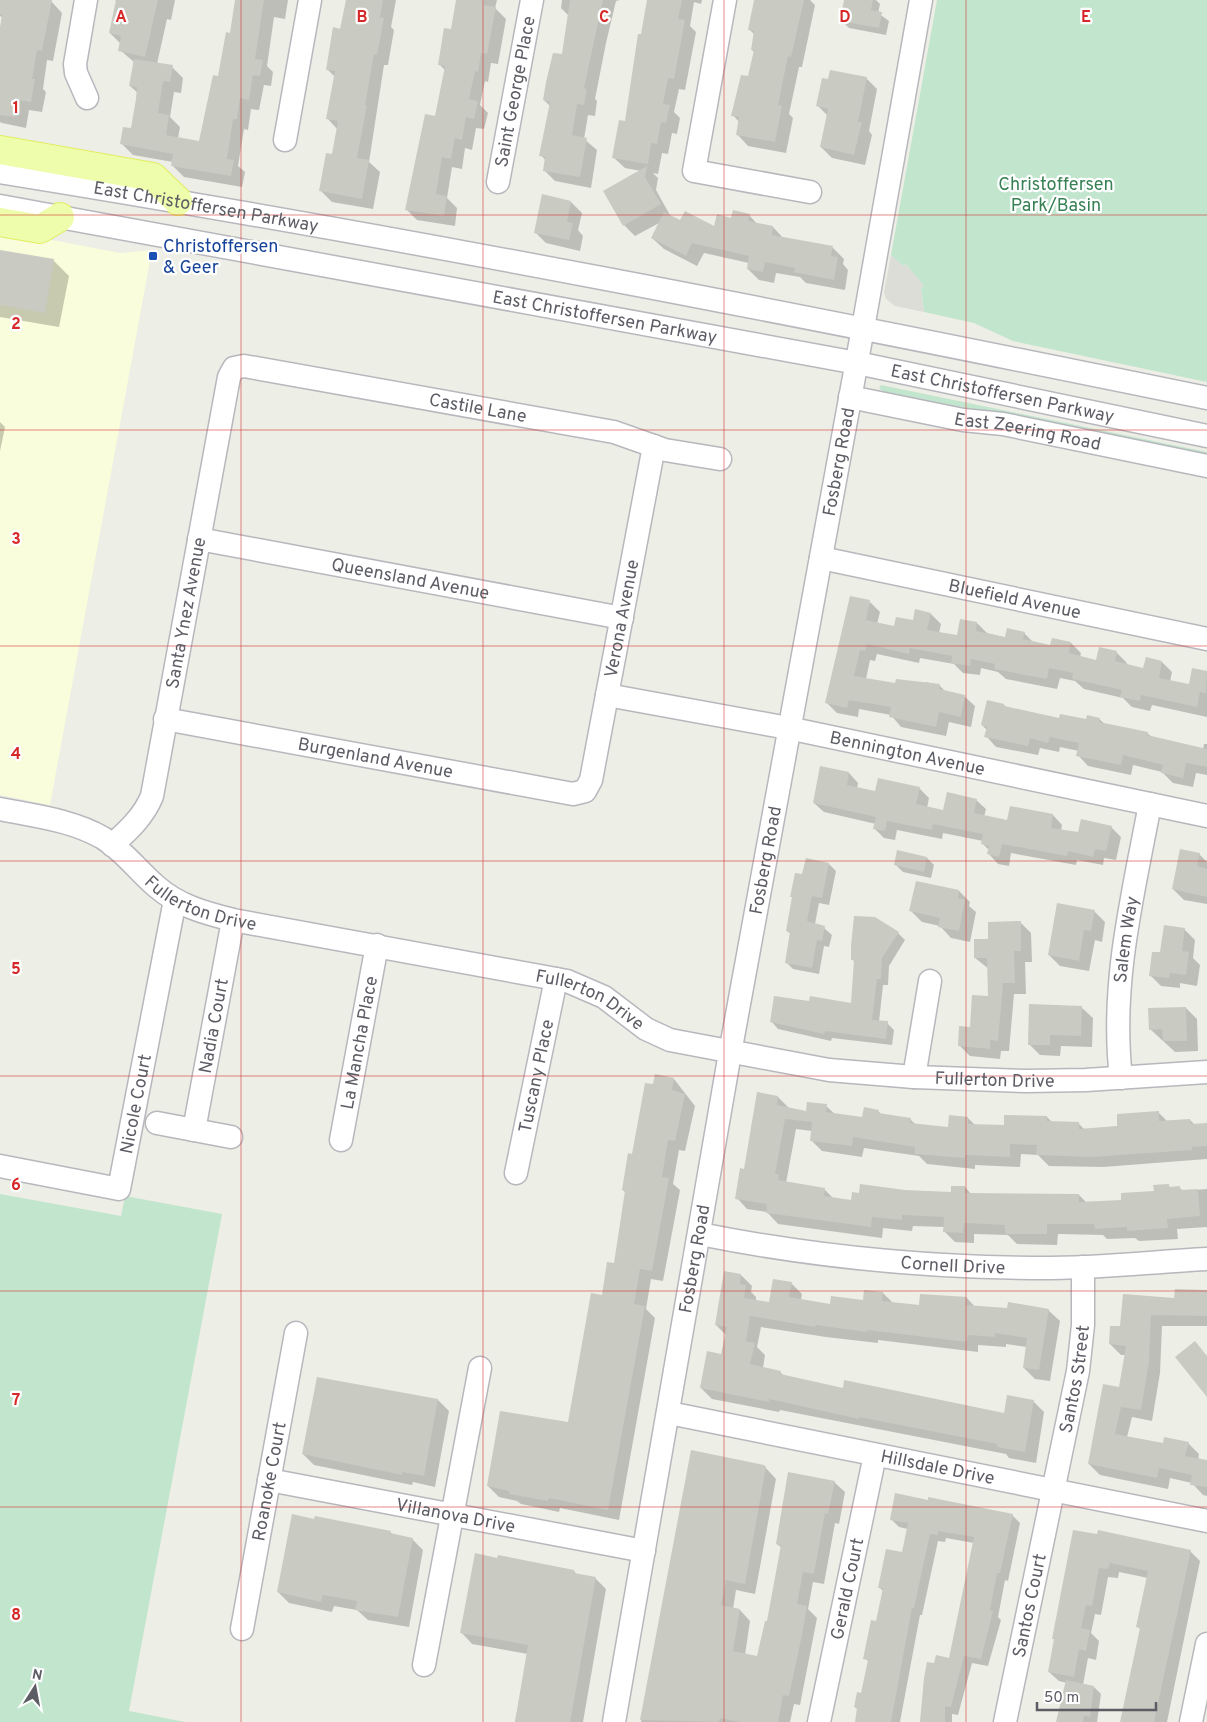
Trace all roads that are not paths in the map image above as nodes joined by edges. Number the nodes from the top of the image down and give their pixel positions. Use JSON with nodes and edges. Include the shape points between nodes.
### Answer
{"nodes":[{"id":1,"x":86,"y":0,"type":"edge"},
{"id":2,"x":310,"y":0,"type":"edge"},
{"id":3,"x":532,"y":0,"type":"edge"},
{"id":4,"x":725,"y":0,"type":"edge"},
{"id":5,"x":921,"y":0,"type":"edge"},
{"id":6,"x":86,"y":98,"type":"dead end"},
{"id":7,"x":285,"y":140,"type":"dead end"},
{"id":8,"x":0,"y":150,"type":"edge"},
{"id":9,"x":0,"y":172,"type":"edge"},
{"id":10,"x":498,"y":182,"type":"dead end"},
{"id":11,"x":810,"y":192,"type":"dead end"},
{"id":12,"x":178,"y":201,"type":"junction"},
{"id":13,"x":0,"y":206,"type":"edge"},
{"id":14,"x":60,"y":217,"type":"junction"},
{"id":15,"x":0,"y":222,"type":"edge"},
{"id":16,"x":863,"y":328,"type":"junction"},
{"id":17,"x":857,"y":363,"type":"junction"},
{"id":18,"x":234,"y":368,"type":"joint"},
{"id":19,"x":850,"y":397,"type":"junction"},
{"id":20,"x":1207,"y":398,"type":"edge"},
{"id":21,"x":1207,"y":436,"type":"edge"},
{"id":22,"x":654,"y":446,"type":"junction"},
{"id":23,"x":720,"y":459,"type":"dead end"},
{"id":24,"x":1207,"y":466,"type":"edge"},
{"id":25,"x":199,"y":540,"type":"junction"},
{"id":26,"x":821,"y":558,"type":"junction"},
{"id":27,"x":622,"y":618,"type":"junction"},
{"id":28,"x":1207,"y":640,"type":"edge"},
{"id":29,"x":607,"y":695,"type":"junction"},
{"id":30,"x":166,"y":719,"type":"junction"},
{"id":31,"x":788,"y":728,"type":"junction"},
{"id":32,"x":585,"y":791,"type":"joint"},
{"id":33,"x":1150,"y":804,"type":"junction"},
{"id":34,"x":0,"y":810,"type":"edge"},
{"id":35,"x":1207,"y":816,"type":"edge"},
{"id":36,"x":112,"y":844,"type":"junction"},
{"id":37,"x":175,"y":900,"type":"junction"},
{"id":38,"x":233,"y":920,"type":"junction"},
{"id":39,"x":377,"y":945,"type":"junction"},
{"id":40,"x":556,"y":979,"type":"junction"},
{"id":41,"x":930,"y":981,"type":"dead end"},
{"id":42,"x":730,"y":1053,"type":"junction"},
{"id":43,"x":1207,"y":1072,"type":"edge"},
{"id":44,"x":914,"y":1077,"type":"junction"},
{"id":45,"x":1121,"y":1078,"type":"junction"},
{"id":46,"x":156,"y":1123,"type":"dead end"},
{"id":47,"x":194,"y":1130,"type":"junction"},
{"id":48,"x":231,"y":1138,"type":"dead end"},
{"id":49,"x":341,"y":1140,"type":"dead end"},
{"id":50,"x":0,"y":1166,"type":"edge"},
{"id":51,"x":516,"y":1173,"type":"dead end"},
{"id":52,"x":700,"y":1234,"type":"junction"},
{"id":53,"x":1207,"y":1259,"type":"edge"},
{"id":54,"x":1082,"y":1267,"type":"junction"},
{"id":55,"x":296,"y":1333,"type":"dead end"},
{"id":56,"x":480,"y":1368,"type":"dead end"},
{"id":57,"x":669,"y":1413,"type":"junction"},
{"id":58,"x":875,"y":1455,"type":"junction"},
{"id":59,"x":269,"y":1480,"type":"junction"},
{"id":60,"x":1052,"y":1490,"type":"junction"},
{"id":61,"x":452,"y":1515,"type":"junction"},
{"id":62,"x":1207,"y":1521,"type":"edge"},
{"id":63,"x":644,"y":1551,"type":"junction"},
{"id":64,"x":242,"y":1629,"type":"dead end"},
{"id":65,"x":1207,"y":1644,"type":"edge"},
{"id":66,"x":424,"y":1665,"type":"dead end"},
{"id":67,"x":614,"y":1722,"type":"edge"},
{"id":68,"x":819,"y":1722,"type":"edge"},
{"id":69,"x":1005,"y":1722,"type":"edge"},
{"id":70,"x":1191,"y":1722,"type":"edge"}],
"edges":[{"from":1,"to":6,"type":"street","via":[[75,64]]},
{"from":2,"to":7,"type":"street"},
{"from":3,"to":10,"type":"street","name":"Saint George Place"},
{"from":4,"to":11,"type":"street","via":[[694,170]]},
{"from":5,"to":16,"type":"street","name":"Fosberg Road"},
{"from":8,"to":12,"type":"main road","via":[[152,177]]},
{"from":9,"to":12,"type":"street","name":"East Christoffersen Parkway"},
{"from":12,"to":16,"type":"street","name":"East Christoffersen Parkway"},
{"from":13,"to":14,"type":"street","name":"East Christoffersen Parkway"},
{"from":14,"to":15,"type":"main road","via":[[40,229]]},
{"from":14,"to":17,"type":"street","name":"East Christoffersen Parkway"},
{"from":16,"to":17,"type":"street","name":"Fosberg Road"},
{"from":16,"to":20,"type":"street","name":"East Christoffersen Parkway"},
{"from":17,"to":19,"type":"street","name":"Fosberg Road"},
{"from":17,"to":21,"type":"street","name":"East Christoffersen Parkway"},
{"from":18,"to":22,"type":"street","name":"Castile Lane","via":[[244,366],[614,432]]},
{"from":18,"to":25,"type":"street","name":"Santa Ynez Avenue","via":[[229,377]]},
{"from":19,"to":24,"type":"street","name":"East Zeering Road","via":[[972,422],[1003,424]]},
{"from":19,"to":26,"type":"street","name":"Fosberg Road"},
{"from":22,"to":23,"type":"street","name":"Castile Lane"},
{"from":22,"to":27,"type":"street","name":"Verona Avenue"},
{"from":25,"to":27,"type":"street","name":"Queensland Avenue"},
{"from":25,"to":30,"type":"street","name":"Santa Ynez Avenue"},
{"from":26,"to":28,"type":"street","name":"Bluefield Avenue"},
{"from":26,"to":31,"type":"street","name":"Fosberg Road"},
{"from":27,"to":29,"type":"street","name":"Verona Avenue"},
{"from":29,"to":31,"type":"street","name":"Bennington Avenue"},
{"from":29,"to":32,"type":"street","name":"Verona Avenue","via":[[591,780]]},
{"from":30,"to":32,"type":"street","name":"Burgenland Avenue","via":[[572,794]]},
{"from":30,"to":36,"type":"street","name":"Santa Ynez Avenue","via":[[149,803],[135,823]]},
{"from":31,"to":33,"type":"street","name":"Bennington Avenue"},
{"from":31,"to":42,"type":"street","name":"Fosberg Road"},
{"from":33,"to":35,"type":"street","name":"Bennington Avenue"},
{"from":33,"to":45,"type":"street","name":"Salem Way","via":[[1121,960],[1118,1012]]},
{"from":34,"to":36,"type":"street","name":"Fullerton Drive","via":[[70,824]]},
{"from":36,"to":37,"type":"street","name":"Fullerton Drive","via":[[156,887]]},
{"from":37,"to":38,"type":"street","name":"Fullerton Drive","via":[[204,913]]},
{"from":37,"to":50,"type":"street","name":"Nicole Court","via":[[119,1189]]},
{"from":38,"to":39,"type":"street","name":"Fullerton Drive"},
{"from":38,"to":47,"type":"street","name":"Nadia Court"},
{"from":39,"to":40,"type":"street","name":"Fullerton Drive"},
{"from":39,"to":49,"type":"street","name":"La Mancha Place"},
{"from":40,"to":42,"type":"street","name":"Fullerton Drive","via":[[604,997],[662,1037]]},
{"from":40,"to":51,"type":"street","name":"Tuscany Place"},
{"from":41,"to":44,"type":"street"},
{"from":42,"to":44,"type":"street","name":"Fullerton Drive","via":[[829,1070]]},
{"from":42,"to":52,"type":"street","name":"Fosberg Road"},
{"from":43,"to":45,"type":"street","name":"Fullerton Drive"},
{"from":44,"to":45,"type":"street","name":"Fullerton Drive","via":[[1026,1081]]},
{"from":46,"to":47,"type":"street"},
{"from":47,"to":48,"type":"street"},
{"from":52,"to":54,"type":"street","name":"Cornell Drive","via":[[825,1256],[881,1262]]},
{"from":52,"to":57,"type":"street","name":"Fosberg Road"},
{"from":53,"to":54,"type":"street","name":"Cornell Drive"},
{"from":54,"to":60,"type":"street","name":"Santos Street","via":[[1084,1312],[1081,1353]]},
{"from":55,"to":59,"type":"street","name":"Roanoke Court"},
{"from":56,"to":61,"type":"street"},
{"from":57,"to":58,"type":"street","name":"Hillsdale Drive"},
{"from":57,"to":63,"type":"street","name":"Fosberg Road"},
{"from":58,"to":60,"type":"street","name":"Hillsdale Drive"},
{"from":58,"to":68,"type":"street","name":"Gerald Court"},
{"from":59,"to":61,"type":"street","name":"Villanova Drive"},
{"from":59,"to":64,"type":"street","name":"Roanoke Court"},
{"from":60,"to":62,"type":"street","name":"Hillsdale Drive"},
{"from":60,"to":69,"type":"street","name":"Santos Court"},
{"from":61,"to":63,"type":"street","name":"Villanova Drive"},
{"from":61,"to":66,"type":"street"},
{"from":63,"to":67,"type":"street","name":"Fosberg Road"},
{"from":65,"to":70,"type":"street"}]}
